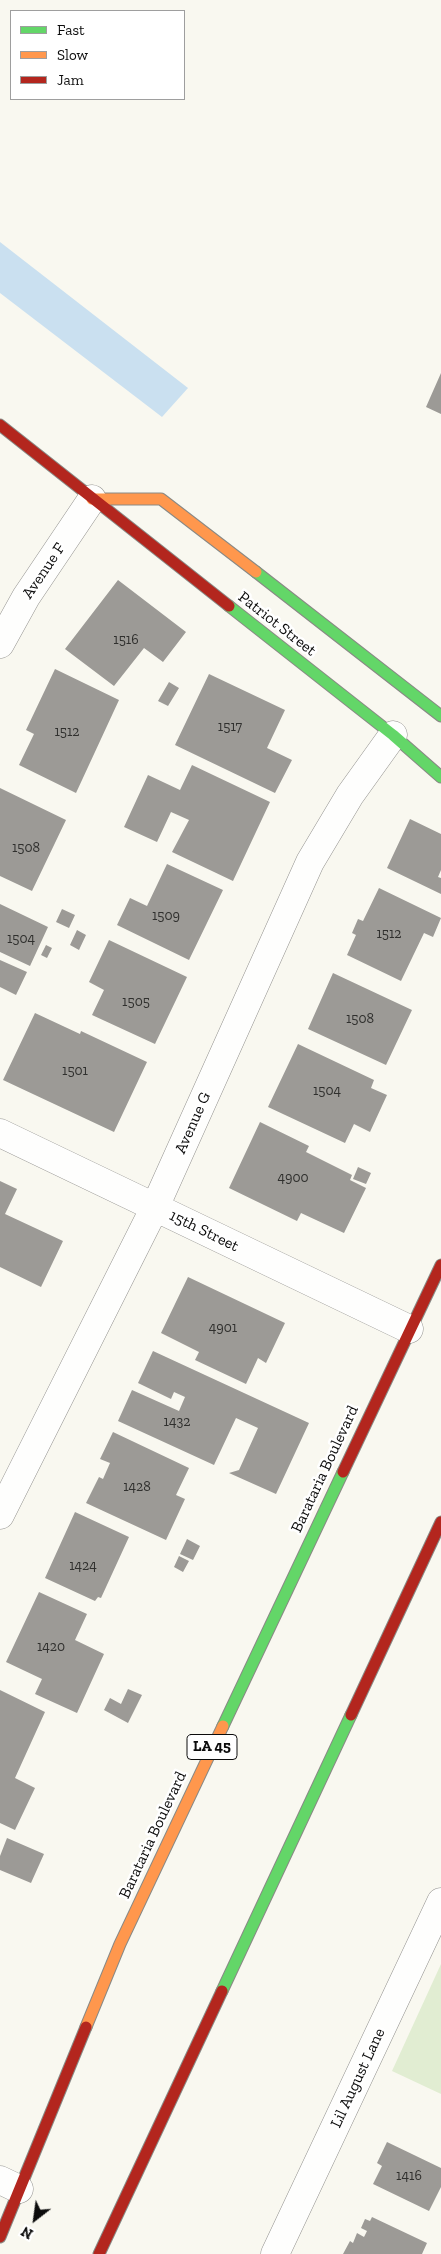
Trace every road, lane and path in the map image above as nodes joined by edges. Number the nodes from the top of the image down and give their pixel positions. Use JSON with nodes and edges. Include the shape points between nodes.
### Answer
{"nodes":[{"id":1,"x":0,"y":425,"type":"edge"},
{"id":2,"x":92,"y":499,"type":"junction"},
{"id":3,"x":0,"y":644,"type":"edge"},
{"id":4,"x":441,"y":716,"type":"edge"},
{"id":5,"x":393,"y":735,"type":"junction"},
{"id":6,"x":441,"y":777,"type":"edge"},
{"id":7,"x":0,"y":1133,"type":"edge"},
{"id":8,"x":155,"y":1207,"type":"junction"},
{"id":9,"x":441,"y":1265,"type":"edge"},
{"id":10,"x":409,"y":1329,"type":"junction"},
{"id":11,"x":0,"y":1515,"type":"edge"},
{"id":12,"x":441,"y":1522,"type":"edge"},
{"id":13,"x":441,"y":1902,"type":"edge"},
{"id":14,"x":10,"y":2185,"type":"edge"},
{"id":15,"x":0,"y":2237,"type":"edge"},
{"id":16,"x":99,"y":2254,"type":"edge"},
{"id":17,"x":275,"y":2254,"type":"edge"}],
"edges":[{"from":1,"to":2,"type":"main road","name":"Patriot Street"},
{"from":2,"to":3,"type":"street","name":"Avenue F","via":[[26,597]]},
{"from":2,"to":4,"type":"main road","name":"Patriot Street","via":[[161,500]]},
{"from":2,"to":5,"type":"main road","name":"Patriot Street"},
{"from":5,"to":6,"type":"main road","name":"Patriot Street"},
{"from":5,"to":8,"type":"street","name":"Avenue G","via":[[350,795],[310,862]]},
{"from":7,"to":8,"type":"street","name":"15th Street"},
{"from":8,"to":10,"type":"street","name":"15th Street"},
{"from":8,"to":11,"type":"street","name":"Avenue G"},
{"from":9,"to":10,"type":"main road","name":"Barataria Boulevard","number":"LA 45"},
{"from":10,"to":14,"type":"main road","name":"Barataria Boulevard","number":"LA 45"},
{"from":12,"to":16,"type":"main road"},
{"from":13,"to":17,"type":"street","name":"Lil August Lane"},
{"from":14,"to":15,"type":"main road","name":"Barataria Boulevard","number":"LA 45"}]}
